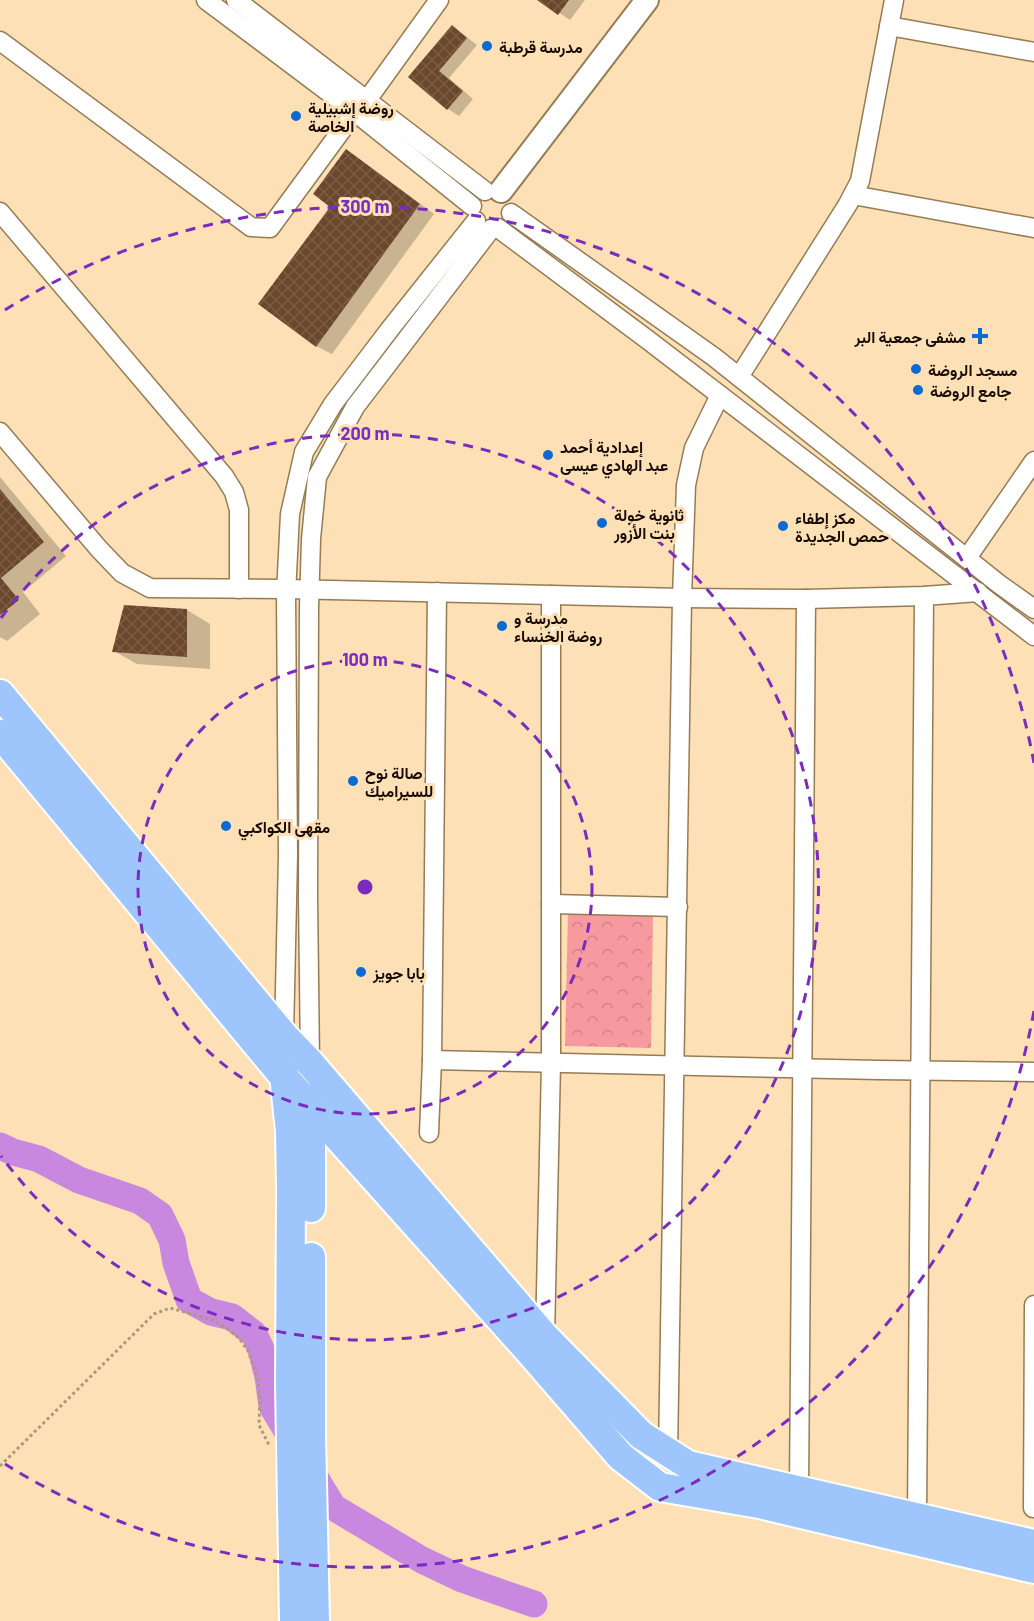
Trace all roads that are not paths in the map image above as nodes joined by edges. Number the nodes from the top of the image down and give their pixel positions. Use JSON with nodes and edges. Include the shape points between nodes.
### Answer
{"nodes":[{"id":1,"x":206,"y":0,"type":"edge"},
{"id":2,"x":236,"y":0,"type":"edge"},
{"id":3,"x":439,"y":0,"type":"edge"},
{"id":4,"x":647,"y":0,"type":"edge"},
{"id":5,"x":894,"y":0,"type":"edge"},
{"id":6,"x":889,"y":26,"type":"junction"},
{"id":7,"x":0,"y":41,"type":"edge"},
{"id":8,"x":1034,"y":52,"type":"edge"},
{"id":9,"x":361,"y":106,"type":"junction"},
{"id":10,"x":493,"y":191,"type":"junction"},
{"id":11,"x":852,"y":195,"type":"junction"},
{"id":12,"x":0,"y":212,"type":"edge"},
{"id":13,"x":511,"y":213,"type":"junction"},
{"id":14,"x":484,"y":221,"type":"junction"},
{"id":15,"x":1034,"y":228,"type":"edge"},
{"id":16,"x":739,"y":378,"type":"junction"},
{"id":17,"x":720,"y":395,"type":"junction"},
{"id":18,"x":0,"y":432,"type":"edge"},
{"id":19,"x":1034,"y":461,"type":"edge"},
{"id":20,"x":967,"y":558,"type":"junction"},
{"id":21,"x":239,"y":589,"type":"junction"},
{"id":22,"x":286,"y":589,"type":"junction"},
{"id":23,"x":309,"y":589,"type":"junction"},
{"id":24,"x":438,"y":592,"type":"junction"},
{"id":25,"x":978,"y":592,"type":"junction"},
{"id":26,"x":551,"y":594,"type":"junction"},
{"id":27,"x":924,"y":596,"type":"junction"},
{"id":28,"x":682,"y":597,"type":"junction"},
{"id":29,"x":806,"y":599,"type":"junction"},
{"id":30,"x":1034,"y":609,"type":"edge"},
{"id":31,"x":1034,"y":636,"type":"edge"},
{"id":32,"x":0,"y":694,"type":"edge"},
{"id":33,"x":0,"y":734,"type":"edge"},
{"id":34,"x":551,"y":904,"type":"junction"},
{"id":35,"x":678,"y":907,"type":"junction"},
{"id":36,"x":284,"y":1036,"type":"junction"},
{"id":37,"x":432,"y":1060,"type":"junction"},
{"id":38,"x":310,"y":1063,"type":"junction"},
{"id":39,"x":551,"y":1063,"type":"junction"},
{"id":40,"x":675,"y":1065,"type":"junction"},
{"id":41,"x":802,"y":1068,"type":"junction"},
{"id":42,"x":921,"y":1071,"type":"junction"},
{"id":43,"x":1034,"y":1072,"type":"edge"},
{"id":44,"x":284,"y":1077,"type":"junction"},
{"id":45,"x":311,"y":1108,"type":"junction"},
{"id":46,"x":429,"y":1133,"type":"dead end"},
{"id":47,"x":1034,"y":1305,"type":"edge"},
{"id":48,"x":545,"y":1337,"type":"junction"},
{"id":49,"x":298,"y":1449,"type":"junction"},
{"id":50,"x":668,"y":1453,"type":"junction"},
{"id":51,"x":799,"y":1491,"type":"junction"},
{"id":52,"x":1033,"y":1508,"type":"edge"},
{"id":53,"x":917,"y":1518,"type":"junction"},
{"id":54,"x":1034,"y":1544,"type":"edge"},
{"id":55,"x":1034,"y":1569,"type":"edge"},
{"id":56,"x":294,"y":1621,"type":"edge"},
{"id":57,"x":315,"y":1621,"type":"edge"}],
"edges":[{"from":1,"to":9,"type":"street"},
{"from":2,"to":9,"type":"street"},
{"from":3,"to":9,"type":"street"},
{"from":4,"to":10,"type":"street"},
{"from":5,"to":6,"type":"street"},
{"from":6,"to":8,"type":"street"},
{"from":6,"to":11,"type":"street","via":[[860,181]]},
{"from":7,"to":9,"type":"street","via":[[251,227],[270,228]]},
{"from":9,"to":10,"type":"street"},
{"from":9,"to":14,"type":"street"},
{"from":10,"to":13,"type":"street","via":[[506,195]]},
{"from":10,"to":14,"type":"street","via":[[474,199]]},
{"from":11,"to":15,"type":"street"},
{"from":11,"to":16,"type":"street"},
{"from":12,"to":21,"type":"street","via":[[224,476],[239,510]]},
{"from":13,"to":14,"type":"street","via":[[504,225]]},
{"from":13,"to":16,"type":"street"},
{"from":14,"to":17,"type":"street"},
{"from":14,"to":22,"type":"street","via":[[390,329],[333,404],[304,452],[290,514]]},
{"from":14,"to":23,"type":"street","via":[[356,406],[317,477]]},
{"from":16,"to":20,"type":"street"},
{"from":17,"to":25,"type":"street"},
{"from":17,"to":28,"type":"street","via":[[694,448],[686,485]]},
{"from":18,"to":21,"type":"street","via":[[122,573],[150,588]]},
{"from":19,"to":20,"type":"street"},
{"from":20,"to":30,"type":"street"},
{"from":21,"to":22,"type":"street"},
{"from":22,"to":23,"type":"street"},
{"from":22,"to":36,"type":"street","via":[[288,855]]},
{"from":23,"to":24,"type":"street"},
{"from":23,"to":38,"type":"street"},
{"from":24,"to":26,"type":"street"},
{"from":24,"to":37,"type":"street"},
{"from":25,"to":27,"type":"street"},
{"from":25,"to":31,"type":"street"},
{"from":26,"to":28,"type":"street"},
{"from":26,"to":34,"type":"street"},
{"from":27,"to":29,"type":"street"},
{"from":27,"to":42,"type":"street"},
{"from":28,"to":29,"type":"street"},
{"from":28,"to":35,"type":"street"},
{"from":29,"to":41,"type":"street"},
{"from":32,"to":36,"type":"main road"},
{"from":33,"to":44,"type":"main road"},
{"from":34,"to":35,"type":"street"},
{"from":34,"to":39,"type":"street"},
{"from":35,"to":40,"type":"street"},
{"from":36,"to":38,"type":"main road"},
{"from":36,"to":44,"type":"main road"},
{"from":37,"to":39,"type":"street"},
{"from":37,"to":46,"type":"street"},
{"from":38,"to":45,"type":"main road"},
{"from":38,"to":48,"type":"main road"},
{"from":39,"to":40,"type":"street"},
{"from":39,"to":48,"type":"street"},
{"from":40,"to":41,"type":"street"},
{"from":40,"to":50,"type":"street"},
{"from":41,"to":42,"type":"street"},
{"from":41,"to":51,"type":"street"},
{"from":42,"to":43,"type":"street"},
{"from":42,"to":53,"type":"street"},
{"from":44,"to":45,"type":"main road"},
{"from":44,"to":49,"type":"main road","via":[[290,1131],[290,1385]]},
{"from":45,"to":49,"type":"main road"},
{"from":45,"to":55,"type":"main road","via":[[621,1457],[660,1487],[759,1504]]},
{"from":47,"to":52,"type":"street"},
{"from":48,"to":50,"type":"main road","via":[[641,1435]]},
{"from":49,"to":56,"type":"main road"},
{"from":49,"to":57,"type":"main road","via":[[313,1491]]},
{"from":50,"to":51,"type":"main road","via":[[688,1465]]},
{"from":51,"to":53,"type":"main road"},
{"from":53,"to":54,"type":"main road"}]}
